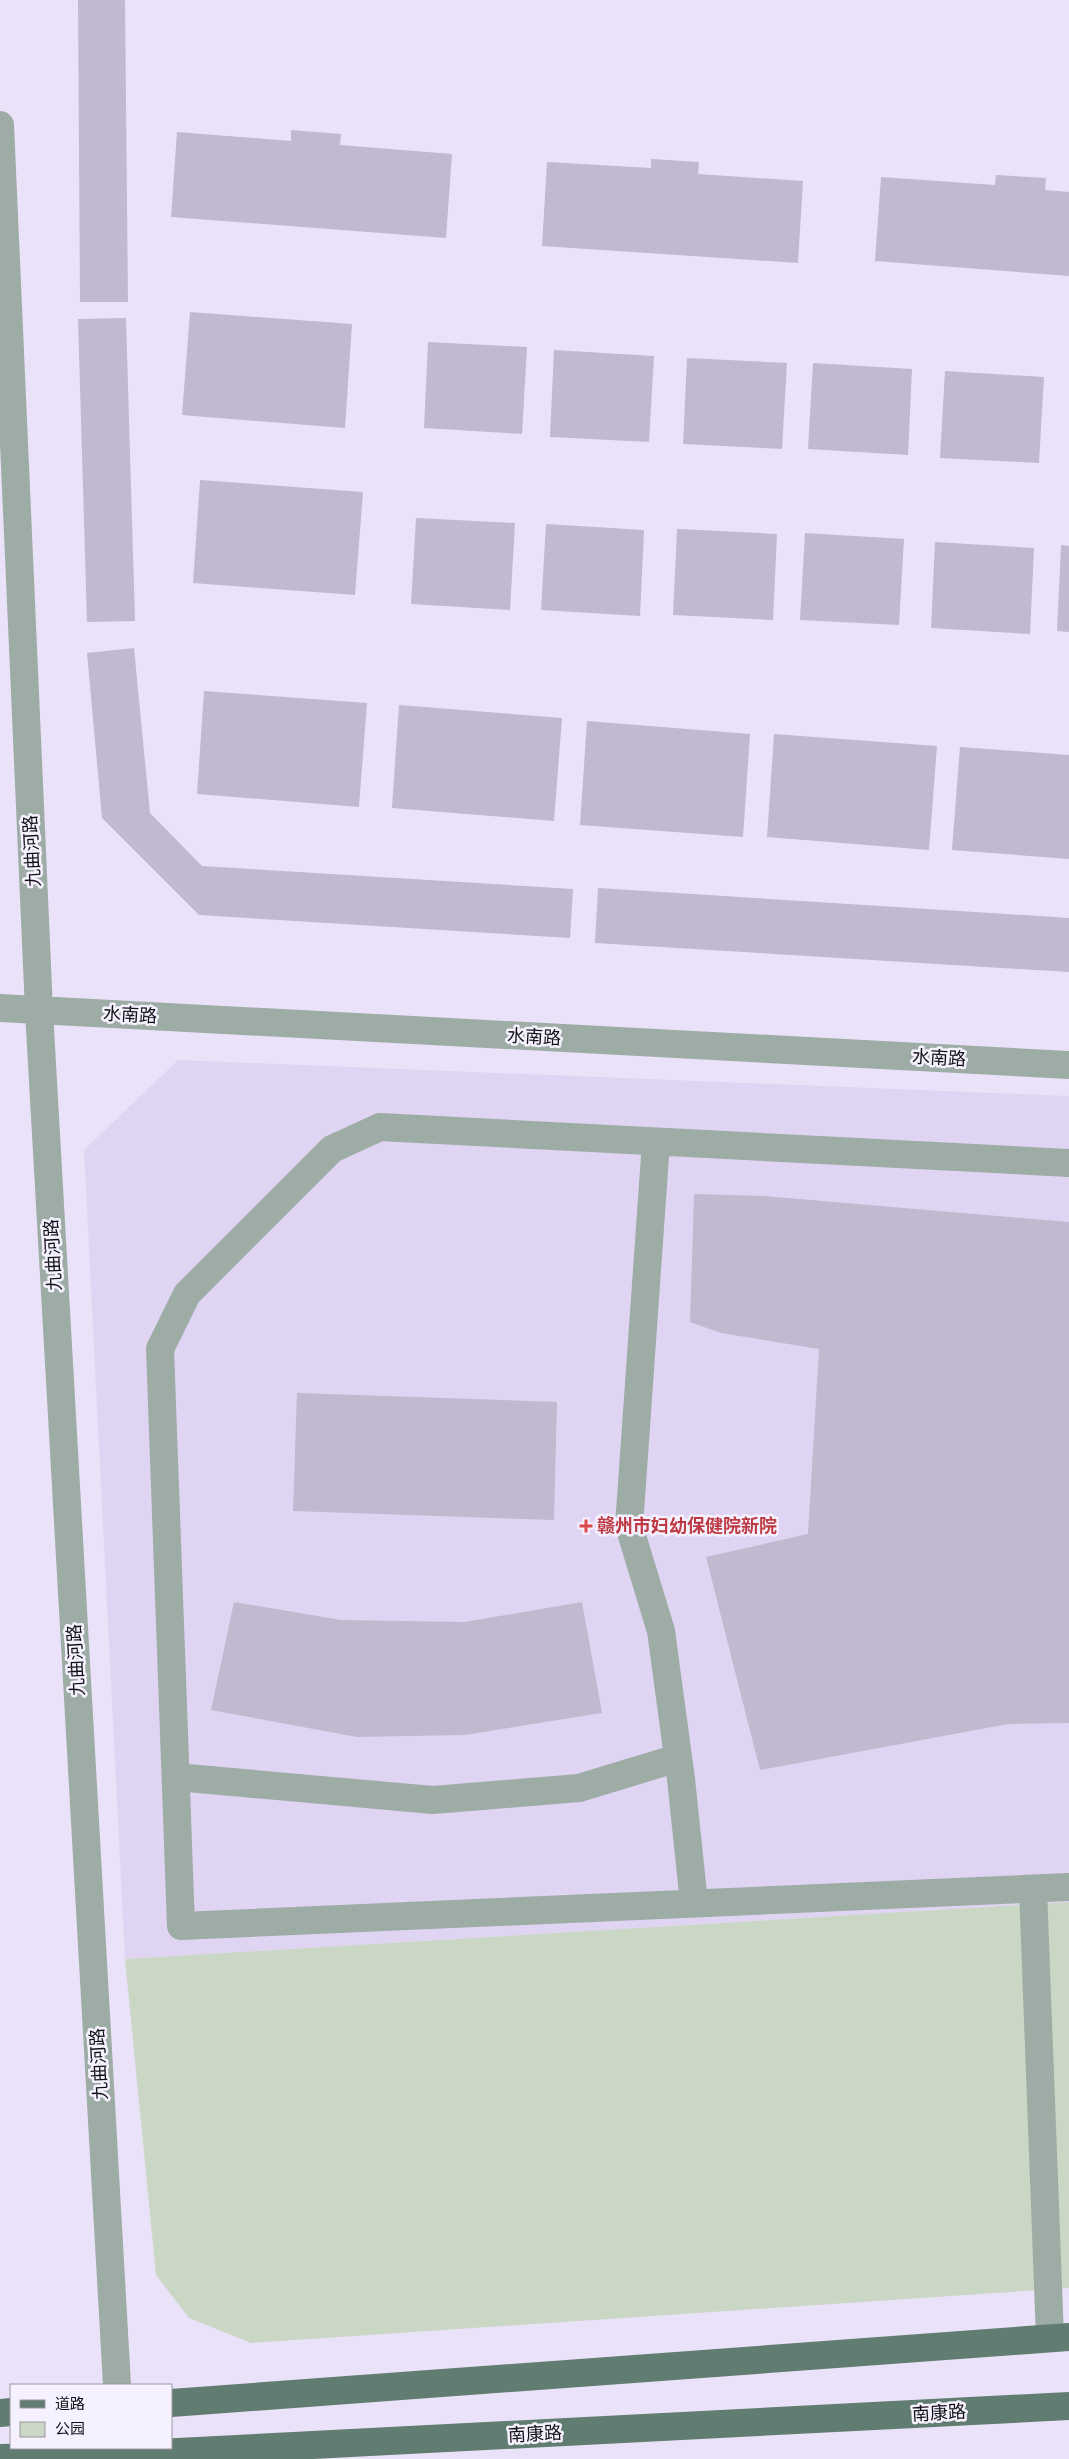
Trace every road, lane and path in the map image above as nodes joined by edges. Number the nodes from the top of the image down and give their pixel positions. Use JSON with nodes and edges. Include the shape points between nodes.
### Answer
{"nodes":[{"id":1,"x":0,"y":125,"type":"edge"},
{"id":2,"x":0,"y":1008,"type":"edge"},
{"id":3,"x":39,"y":1011,"type":"junction"},
{"id":4,"x":1069,"y":1065,"type":"edge"},
{"id":5,"x":656,"y":1142,"type":"junction"},
{"id":6,"x":1069,"y":1163,"type":"edge"},
{"id":7,"x":678,"y":1758,"type":"junction"},
{"id":8,"x":176,"y":1777,"type":"junction"},
{"id":9,"x":1069,"y":1887,"type":"edge"},
{"id":10,"x":1033,"y":1889,"type":"junction"},
{"id":11,"x":694,"y":1903,"type":"junction"},
{"id":12,"x":1059,"y":2337,"type":"edge"},
{"id":13,"x":117,"y":2384,"type":"edge"},
{"id":14,"x":172,"y":2403,"type":"edge"},
{"id":15,"x":1069,"y":2406,"type":"edge"},
{"id":16,"x":119,"y":2454,"type":"edge"},
{"id":17,"x":0,"y":2458,"type":"edge"}],
"edges":[{"from":1,"to":3,"type":"street","name":"九曲河路"},
{"from":2,"to":3,"type":"street","name":"水南路"},
{"from":3,"to":4,"type":"street","name":"水南路"},
{"from":3,"to":13,"type":"street","name":"九曲河路"},
{"from":5,"to":6,"type":"street"},
{"from":5,"to":7,"type":"street","via":[[629,1526],[661,1631]]},
{"from":5,"to":8,"type":"street","via":[[380,1127],[332,1149],[187,1294],[160,1349]]},
{"from":7,"to":8,"type":"street","via":[[579,1788],[433,1800]]},
{"from":7,"to":11,"type":"street"},
{"from":8,"to":11,"type":"street","via":[[181,1926]]},
{"from":9,"to":10,"type":"street"},
{"from":10,"to":11,"type":"street"},
{"from":10,"to":12,"type":"street"},
{"from":12,"to":14,"type":"main road"},
{"from":15,"to":16,"type":"main road","name":"南康路"},
{"from":16,"to":17,"type":"main road","name":"南康路"}]}
